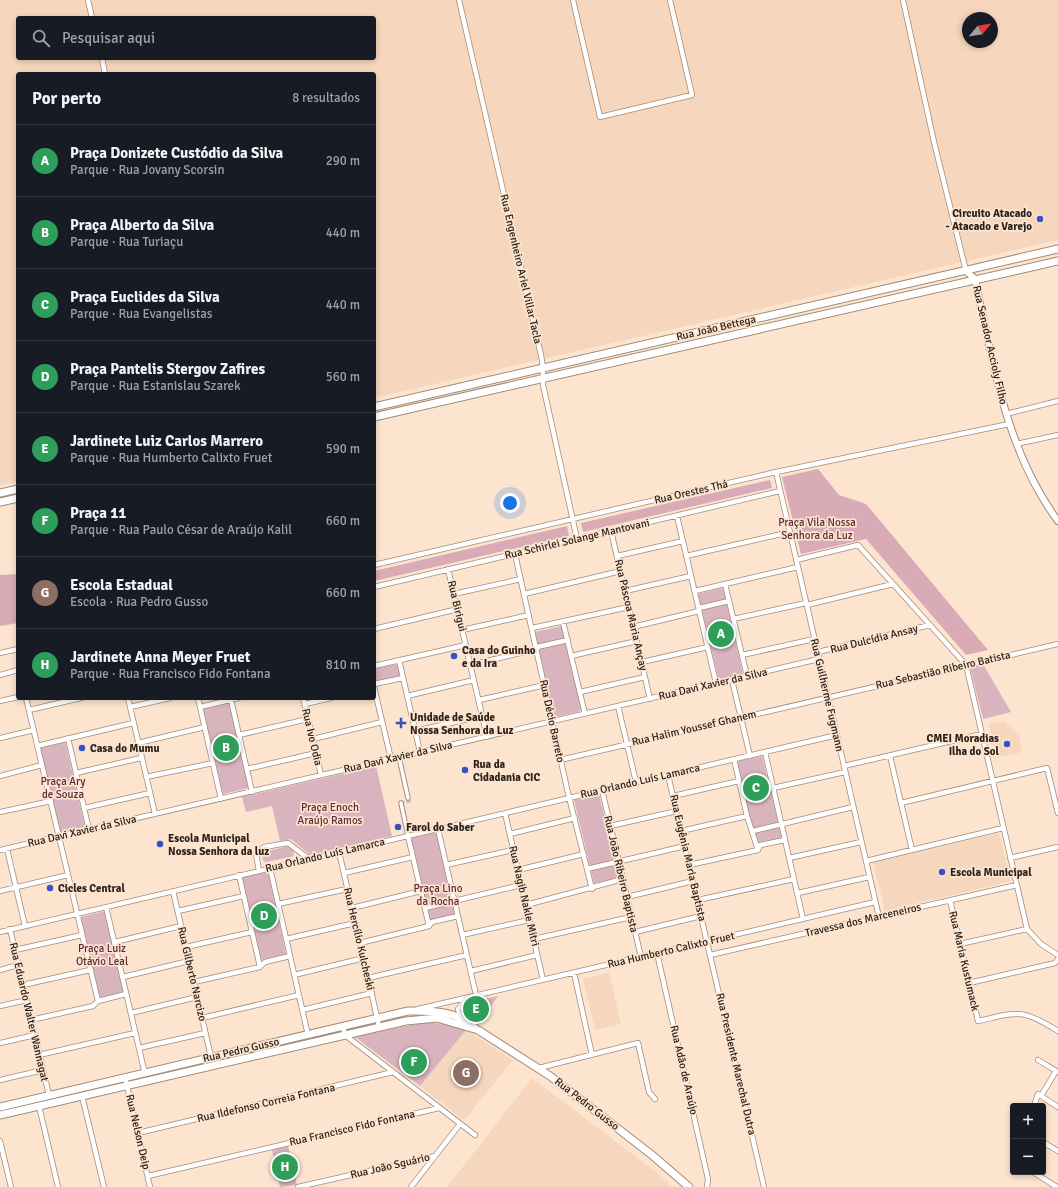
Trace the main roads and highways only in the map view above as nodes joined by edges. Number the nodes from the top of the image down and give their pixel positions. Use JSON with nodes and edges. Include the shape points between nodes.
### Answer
{"nodes":[{"id":1,"x":1058,"y":249,"type":"edge"},
{"id":2,"x":1058,"y":260,"type":"edge"},
{"id":3,"x":769,"y":316,"type":"junction"},
{"id":4,"x":757,"y":319,"type":"junction"},
{"id":5,"x":772,"y":326,"type":"junction"},
{"id":6,"x":759,"y":329,"type":"junction"},
{"id":7,"x":376,"y":407,"type":"edge"},
{"id":8,"x":376,"y":417,"type":"edge"},
{"id":9,"x":16,"y":489,"type":"edge"},
{"id":10,"x":0,"y":493,"type":"edge"},
{"id":11,"x":16,"y":498,"type":"edge"},
{"id":12,"x":0,"y":502,"type":"edge"},
{"id":13,"x":478,"y":1030,"type":"junction"},
{"id":14,"x":0,"y":1107,"type":"edge"},
{"id":15,"x":0,"y":1115,"type":"edge"},
{"id":16,"x":689,"y":1187,"type":"edge"}],
"edges":[{"from":1,"to":3,"type":"main road","name":"Rua João Bettega"},
{"from":2,"to":5,"type":"main road","name":"Rua João Bettega"},
{"from":3,"to":4,"type":"main road","name":"Rua João Bettega"},
{"from":3,"to":5,"type":"main road"},
{"from":4,"to":6,"type":"main road"},
{"from":4,"to":7,"type":"main road","name":"Rua João Bettega"},
{"from":5,"to":6,"type":"main road","name":"Rua João Bettega"},
{"from":6,"to":8,"type":"main road","name":"Rua João Bettega"},
{"from":9,"to":10,"type":"main road"},
{"from":11,"to":12,"type":"main road"},
{"from":13,"to":14,"type":"main road","name":"Rua Pedro Gusso","via":[[461,1018],[440,1012],[408,1011]]},
{"from":13,"to":15,"type":"main road","name":"Rua Pedro Gusso","via":[[449,1020],[414,1019]]},
{"from":13,"to":16,"type":"main road","name":"Rua Pedro Gusso","via":[[539,1068],[652,1155]]}]}
